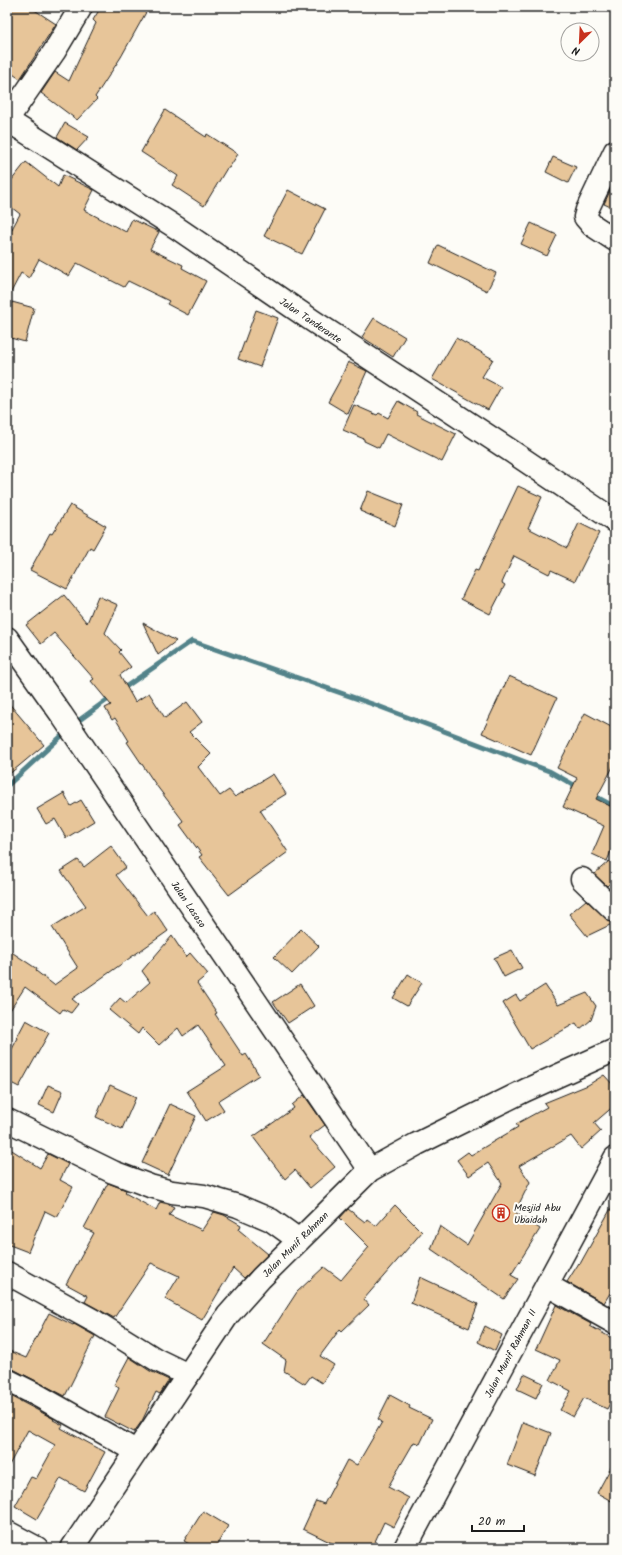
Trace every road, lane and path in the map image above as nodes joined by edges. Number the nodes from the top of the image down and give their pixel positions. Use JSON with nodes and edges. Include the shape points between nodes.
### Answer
{"nodes":[{"id":1,"x":81,"y":7,"type":"edge"},
{"id":2,"x":7,"y":120,"type":"edge"},
{"id":3,"x":615,"y":151,"type":"edge"},
{"id":4,"x":615,"y":240,"type":"edge"},
{"id":5,"x":615,"y":521,"type":"edge"},
{"id":6,"x":7,"y":638,"type":"edge"},
{"id":7,"x":582,"y":879,"type":"dead end"},
{"id":8,"x":615,"y":911,"type":"edge"},
{"id":9,"x":615,"y":1050,"type":"edge"},
{"id":10,"x":7,"y":1120,"type":"edge"},
{"id":11,"x":615,"y":1158,"type":"edge"},
{"id":12,"x":370,"y":1170,"type":"junction"},
{"id":13,"x":607,"y":1192,"type":"edge"},
{"id":14,"x":299,"y":1240,"type":"junction"},
{"id":15,"x":7,"y":1273,"type":"edge"},
{"id":16,"x":547,"y":1285,"type":"junction"},
{"id":17,"x":615,"y":1323,"type":"edge"},
{"id":18,"x":188,"y":1375,"type":"junction"},
{"id":19,"x":7,"y":1380,"type":"edge"},
{"id":20,"x":136,"y":1451,"type":"junction"},
{"id":21,"x":7,"y":1532,"type":"edge"},
{"id":22,"x":37,"y":1548,"type":"edge"},
{"id":23,"x":72,"y":1548,"type":"edge"},
{"id":24,"x":405,"y":1548,"type":"edge"}],
"edges":[{"from":1,"to":2,"type":"street","via":[[54,52]]},
{"from":2,"to":5,"type":"street","name":"Jalan Tanderante","via":[[177,228],[312,322]]},
{"from":3,"to":4,"type":"street","via":[[585,217],[592,225]]},
{"from":6,"to":12,"type":"street","name":"Jalan Lasoso"},
{"from":7,"to":8,"type":"street"},
{"from":9,"to":12,"type":"street","name":"Jalan Munif Rahman","via":[[526,1090]]},
{"from":10,"to":14,"type":"street","via":[[114,1172],[150,1186],[204,1196],[238,1206],[271,1220]]},
{"from":11,"to":13,"type":"street","name":"Jalan Munif Rahman II"},
{"from":12,"to":14,"type":"street","name":"Jalan Munif Rahman"},
{"from":13,"to":16,"type":"street","name":"Jalan Munif Rahman II"},
{"from":14,"to":18,"type":"street","name":"Jalan Munif Rahman","via":[[228,1315]]},
{"from":15,"to":18,"type":"street","via":[[96,1322],[157,1360]]},
{"from":16,"to":17,"type":"street"},
{"from":16,"to":24,"type":"street","name":"Jalan Munif Rahman II"},
{"from":18,"to":20,"type":"street","name":"Jalan Munif Rahman"},
{"from":19,"to":20,"type":"street"},
{"from":20,"to":23,"type":"street","name":"Jalan Munif Rahman"},
{"from":21,"to":22,"type":"street"}]}
